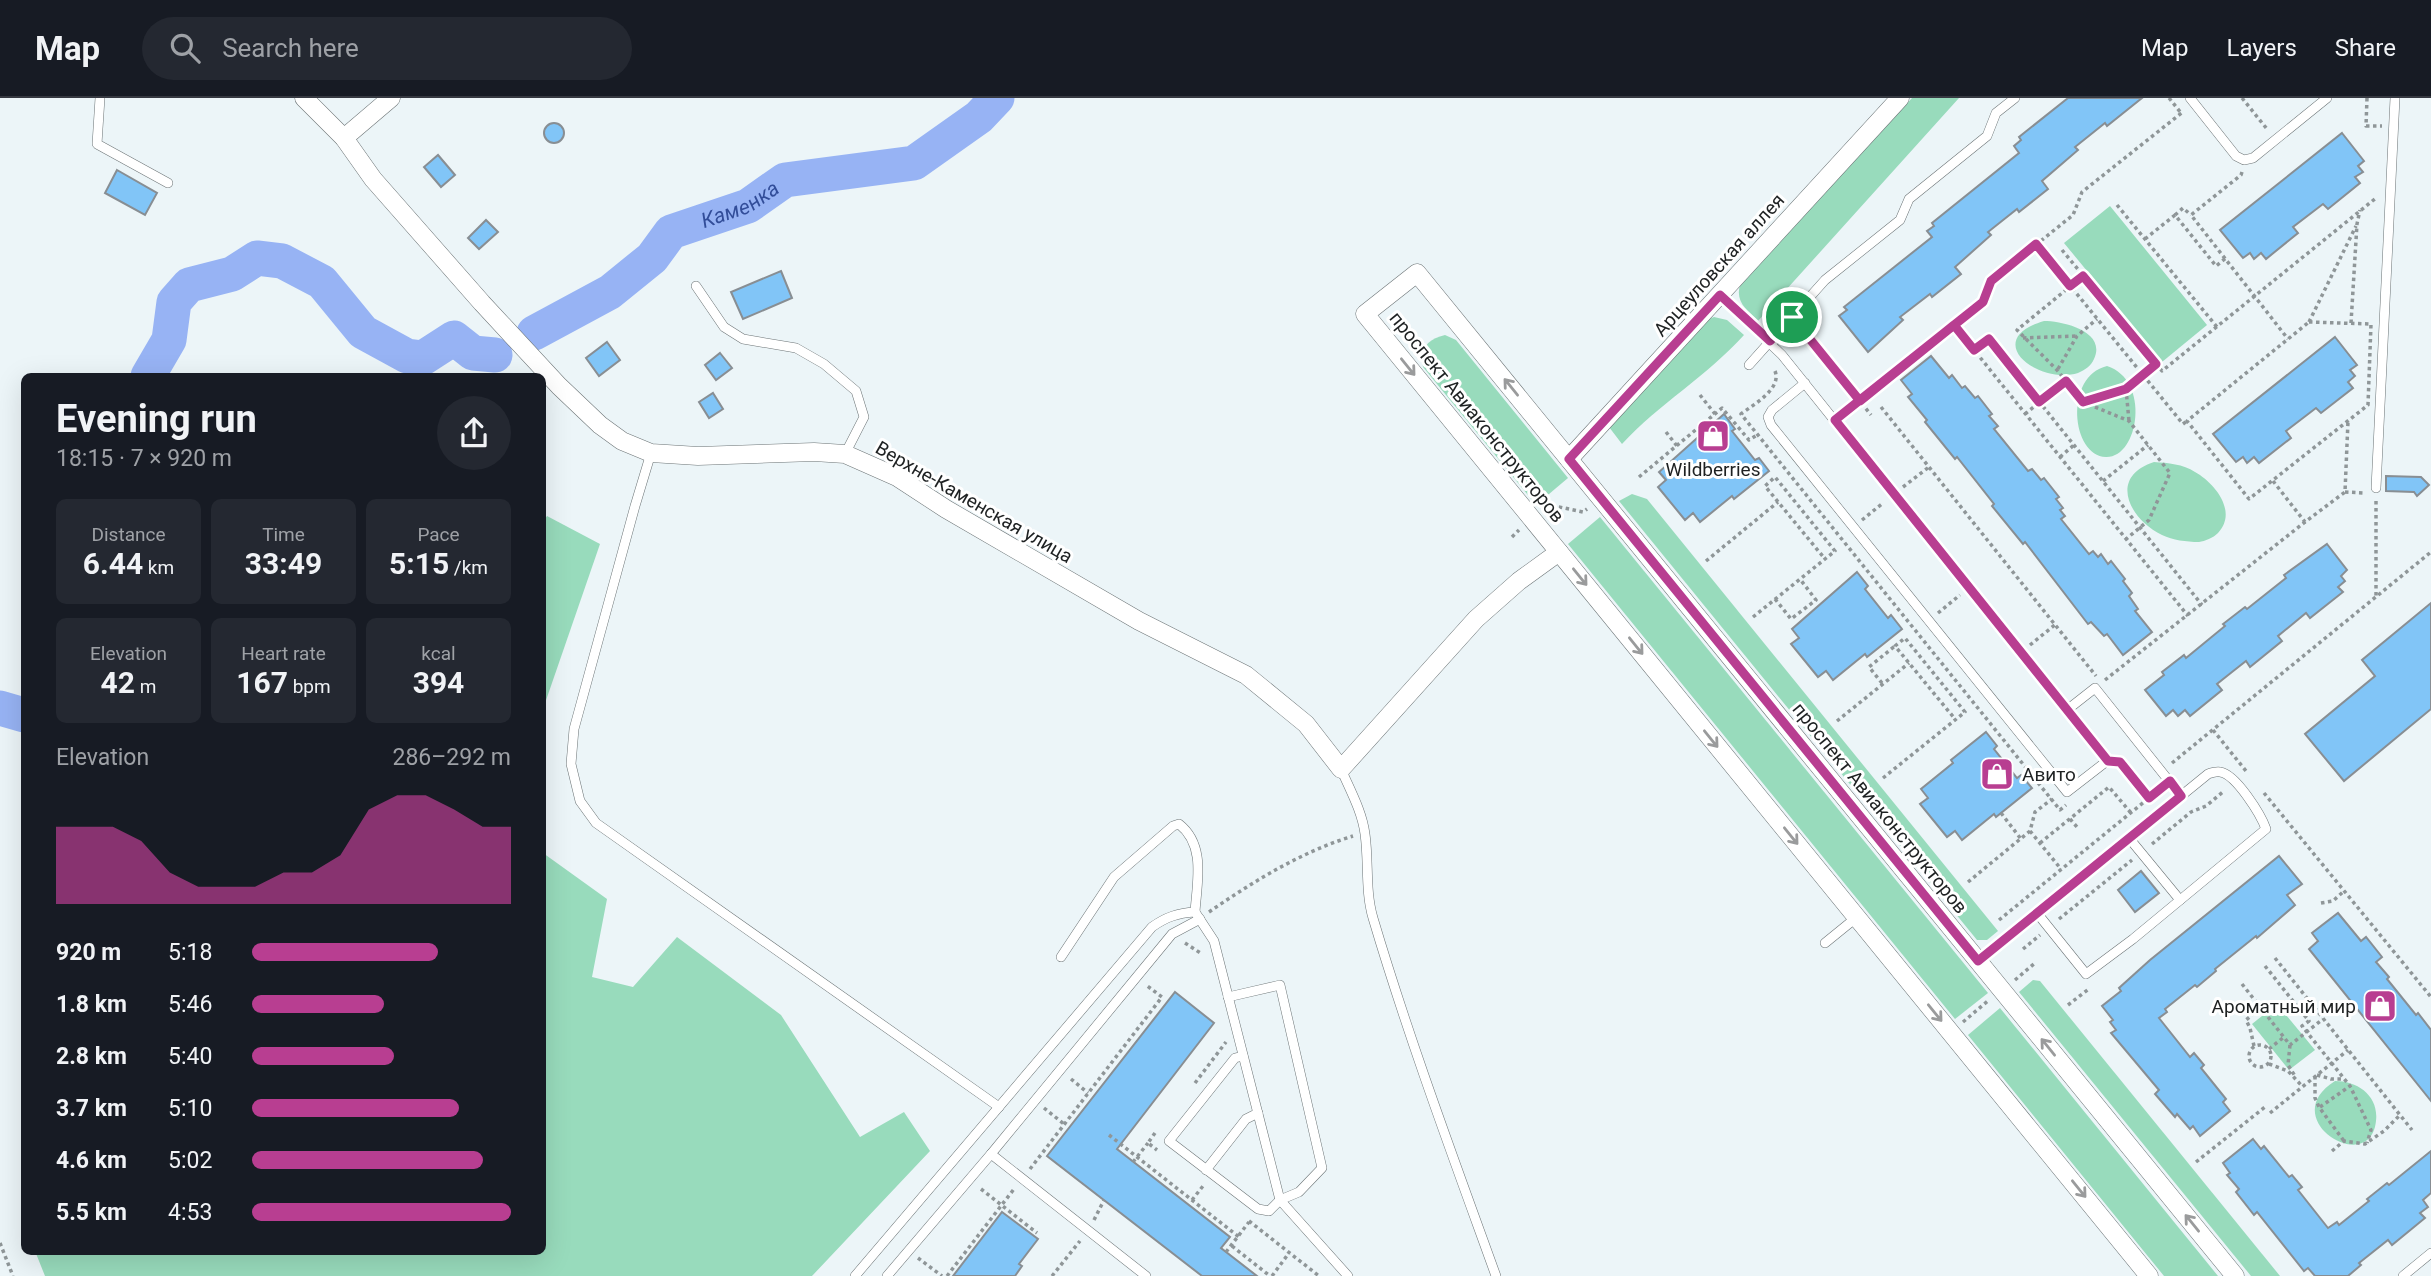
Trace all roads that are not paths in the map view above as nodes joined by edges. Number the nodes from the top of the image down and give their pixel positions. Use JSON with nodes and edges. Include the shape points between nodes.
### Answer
{"nodes":[{"id":1,"x":100,"y":98,"type":"edge"},
{"id":2,"x":303,"y":98,"type":"edge"},
{"id":3,"x":391,"y":98,"type":"edge"},
{"id":4,"x":1900,"y":98,"type":"edge"},
{"id":5,"x":2015,"y":98,"type":"edge"},
{"id":6,"x":2326,"y":98,"type":"edge"},
{"id":7,"x":2395,"y":98,"type":"edge"},
{"id":8,"x":2192,"y":100,"type":"edge"},
{"id":9,"x":344,"y":138,"type":"junction"},
{"id":10,"x":168,"y":183,"type":"dead end"},
{"id":11,"x":696,"y":286,"type":"dead end"},
{"id":12,"x":1720,"y":295,"type":"junction"},
{"id":13,"x":1770,"y":341,"type":"junction"},
{"id":14,"x":1749,"y":365,"type":"dead end"},
{"id":15,"x":540,"y":373,"type":"edge"},
{"id":16,"x":546,"y":381,"type":"edge"},
{"id":17,"x":1805,"y":383,"type":"junction"},
{"id":18,"x":651,"y":453,"type":"junction"},
{"id":19,"x":845,"y":454,"type":"junction"},
{"id":20,"x":1569,"y":459,"type":"junction"},
{"id":21,"x":2376,"y":491,"type":"road end"},
{"id":22,"x":1559,"y":552,"type":"junction"},
{"id":23,"x":2067,"y":710,"type":"junction"},
{"id":24,"x":1341,"y":769,"type":"junction"},
{"id":25,"x":2181,"y":796,"type":"junction"},
{"id":26,"x":2129,"y":838,"type":"junction"},
{"id":27,"x":2180,"y":900,"type":"junction"},
{"id":28,"x":2037,"y":913,"type":"junction"},
{"id":29,"x":1197,"y":915,"type":"junction"},
{"id":30,"x":1857,"y":917,"type":"junction"},
{"id":31,"x":1825,"y":943,"type":"dead end"},
{"id":32,"x":1061,"y":957,"type":"dead end"},
{"id":33,"x":1978,"y":961,"type":"junction"},
{"id":34,"x":1228,"y":997,"type":"junction"},
{"id":35,"x":1243,"y":1056,"type":"junction"},
{"id":36,"x":999,"y":1107,"type":"junction"},
{"id":37,"x":1258,"y":1113,"type":"junction"},
{"id":38,"x":991,"y":1154,"type":"junction"},
{"id":39,"x":1206,"y":1170,"type":"junction"},
{"id":40,"x":1280,"y":1200,"type":"junction"},
{"id":41,"x":2431,"y":1253,"type":"edge"},
{"id":42,"x":855,"y":1276,"type":"edge"},
{"id":43,"x":887,"y":1276,"type":"edge"},
{"id":44,"x":1146,"y":1276,"type":"edge"},
{"id":45,"x":1348,"y":1276,"type":"edge"},
{"id":46,"x":1496,"y":1276,"type":"edge"},
{"id":47,"x":2149,"y":1276,"type":"edge"},
{"id":48,"x":2235,"y":1276,"type":"edge"},
{"id":49,"x":2403,"y":1276,"type":"edge"}],
"edges":[{"from":1,"to":10,"type":"lane","via":[[96,144]]},
{"from":2,"to":9,"type":"street","name":"Верхне-Каменская улица"},
{"from":3,"to":9,"type":"street"},
{"from":4,"to":12,"type":"street","name":"Арцеуловская аллея"},
{"from":5,"to":13,"type":"lane","via":[[1996,113],[1987,136],[1909,199],[1900,220],[1825,280]]},
{"from":6,"to":8,"type":"lane","via":[[2253,158],[2244,160]]},
{"from":7,"to":21,"type":"lane"},
{"from":9,"to":15,"type":"street","name":"Верхне-Каменская улица","via":[[373,179]]},
{"from":11,"to":19,"type":"lane","via":[[724,327],[743,340],[796,348],[856,391],[864,417]]},
{"from":12,"to":13,"type":"lane"},
{"from":12,"to":20,"type":"street","name":"Арцеуловская аллея"},
{"from":13,"to":14,"type":"lane"},
{"from":13,"to":17,"type":"lane"},
{"from":16,"to":18,"type":"street","name":"Верхне-Каменская улица","via":[[622,442]]},
{"from":17,"to":23,"type":"lane"},
{"from":17,"to":23,"type":"lane","via":[[1772,410],[1770,425],[2067,792],[2108,761]]},
{"from":18,"to":19,"type":"street","name":"Верхне-Каменская улица"},
{"from":18,"to":36,"type":"lane","via":[[573,729],[570,764],[580,801],[596,823]]},
{"from":19,"to":24,"type":"street","name":"Верхне-Каменская улица","via":[[897,477],[1139,621],[1246,675],[1306,724]]},
{"from":20,"to":22,"type":"street","name":"проспект Авиаконструкторов","one_way":true,"via":[[1417,273],[1365,314]]},
{"from":20,"to":33,"type":"street","name":"проспект Авиаконструкторов"},
{"from":22,"to":24,"type":"street","via":[[1476,619]]},
{"from":22,"to":30,"type":"street","name":"проспект Авиаконструкторов","one_way":true},
{"from":23,"to":25,"type":"lane","via":[[2095,688]]},
{"from":24,"to":46,"type":"lane","via":[[1365,832],[1369,904],[1387,964]]},
{"from":25,"to":26,"type":"lane"},
{"from":25,"to":27,"type":"lane","via":[[2208,774],[2219,771],[2229,776],[2261,814],[2266,830]]},
{"from":26,"to":27,"type":"lane"},
{"from":26,"to":28,"type":"lane"},
{"from":27,"to":28,"type":"lane","via":[[2086,974]]},
{"from":28,"to":33,"type":"lane"},
{"from":29,"to":32,"type":"lane","via":[[1199,860],[1194,843],[1179,824],[1114,877]]},
{"from":29,"to":34,"type":"lane","via":[[1214,941]]},
{"from":29,"to":36,"type":"lane","via":[[1180,913],[1152,926]]},
{"from":29,"to":38,"type":"lane","via":[[1172,934]]},
{"from":30,"to":31,"type":"lane"},
{"from":30,"to":47,"type":"street","name":"проспект Авиаконструкторов","one_way":true},
{"from":48,"to":33,"type":"street","name":"проспект Авиаконструкторов","one_way":true},
{"from":34,"to":35,"type":"lane"},
{"from":34,"to":40,"type":"lane","via":[[1280,985],[1322,1168],[1299,1192]]},
{"from":35,"to":37,"type":"lane"},
{"from":35,"to":39,"type":"lane","via":[[1235,1058],[1169,1142]]},
{"from":36,"to":42,"type":"lane"},
{"from":37,"to":39,"type":"lane","via":[[1246,1119]]},
{"from":37,"to":40,"type":"lane"},
{"from":38,"to":43,"type":"lane"},
{"from":38,"to":44,"type":"lane"},
{"from":39,"to":40,"type":"lane","via":[[1258,1209],[1269,1211]]},
{"from":40,"to":45,"type":"lane"},
{"from":41,"to":49,"type":"lane"}]}
